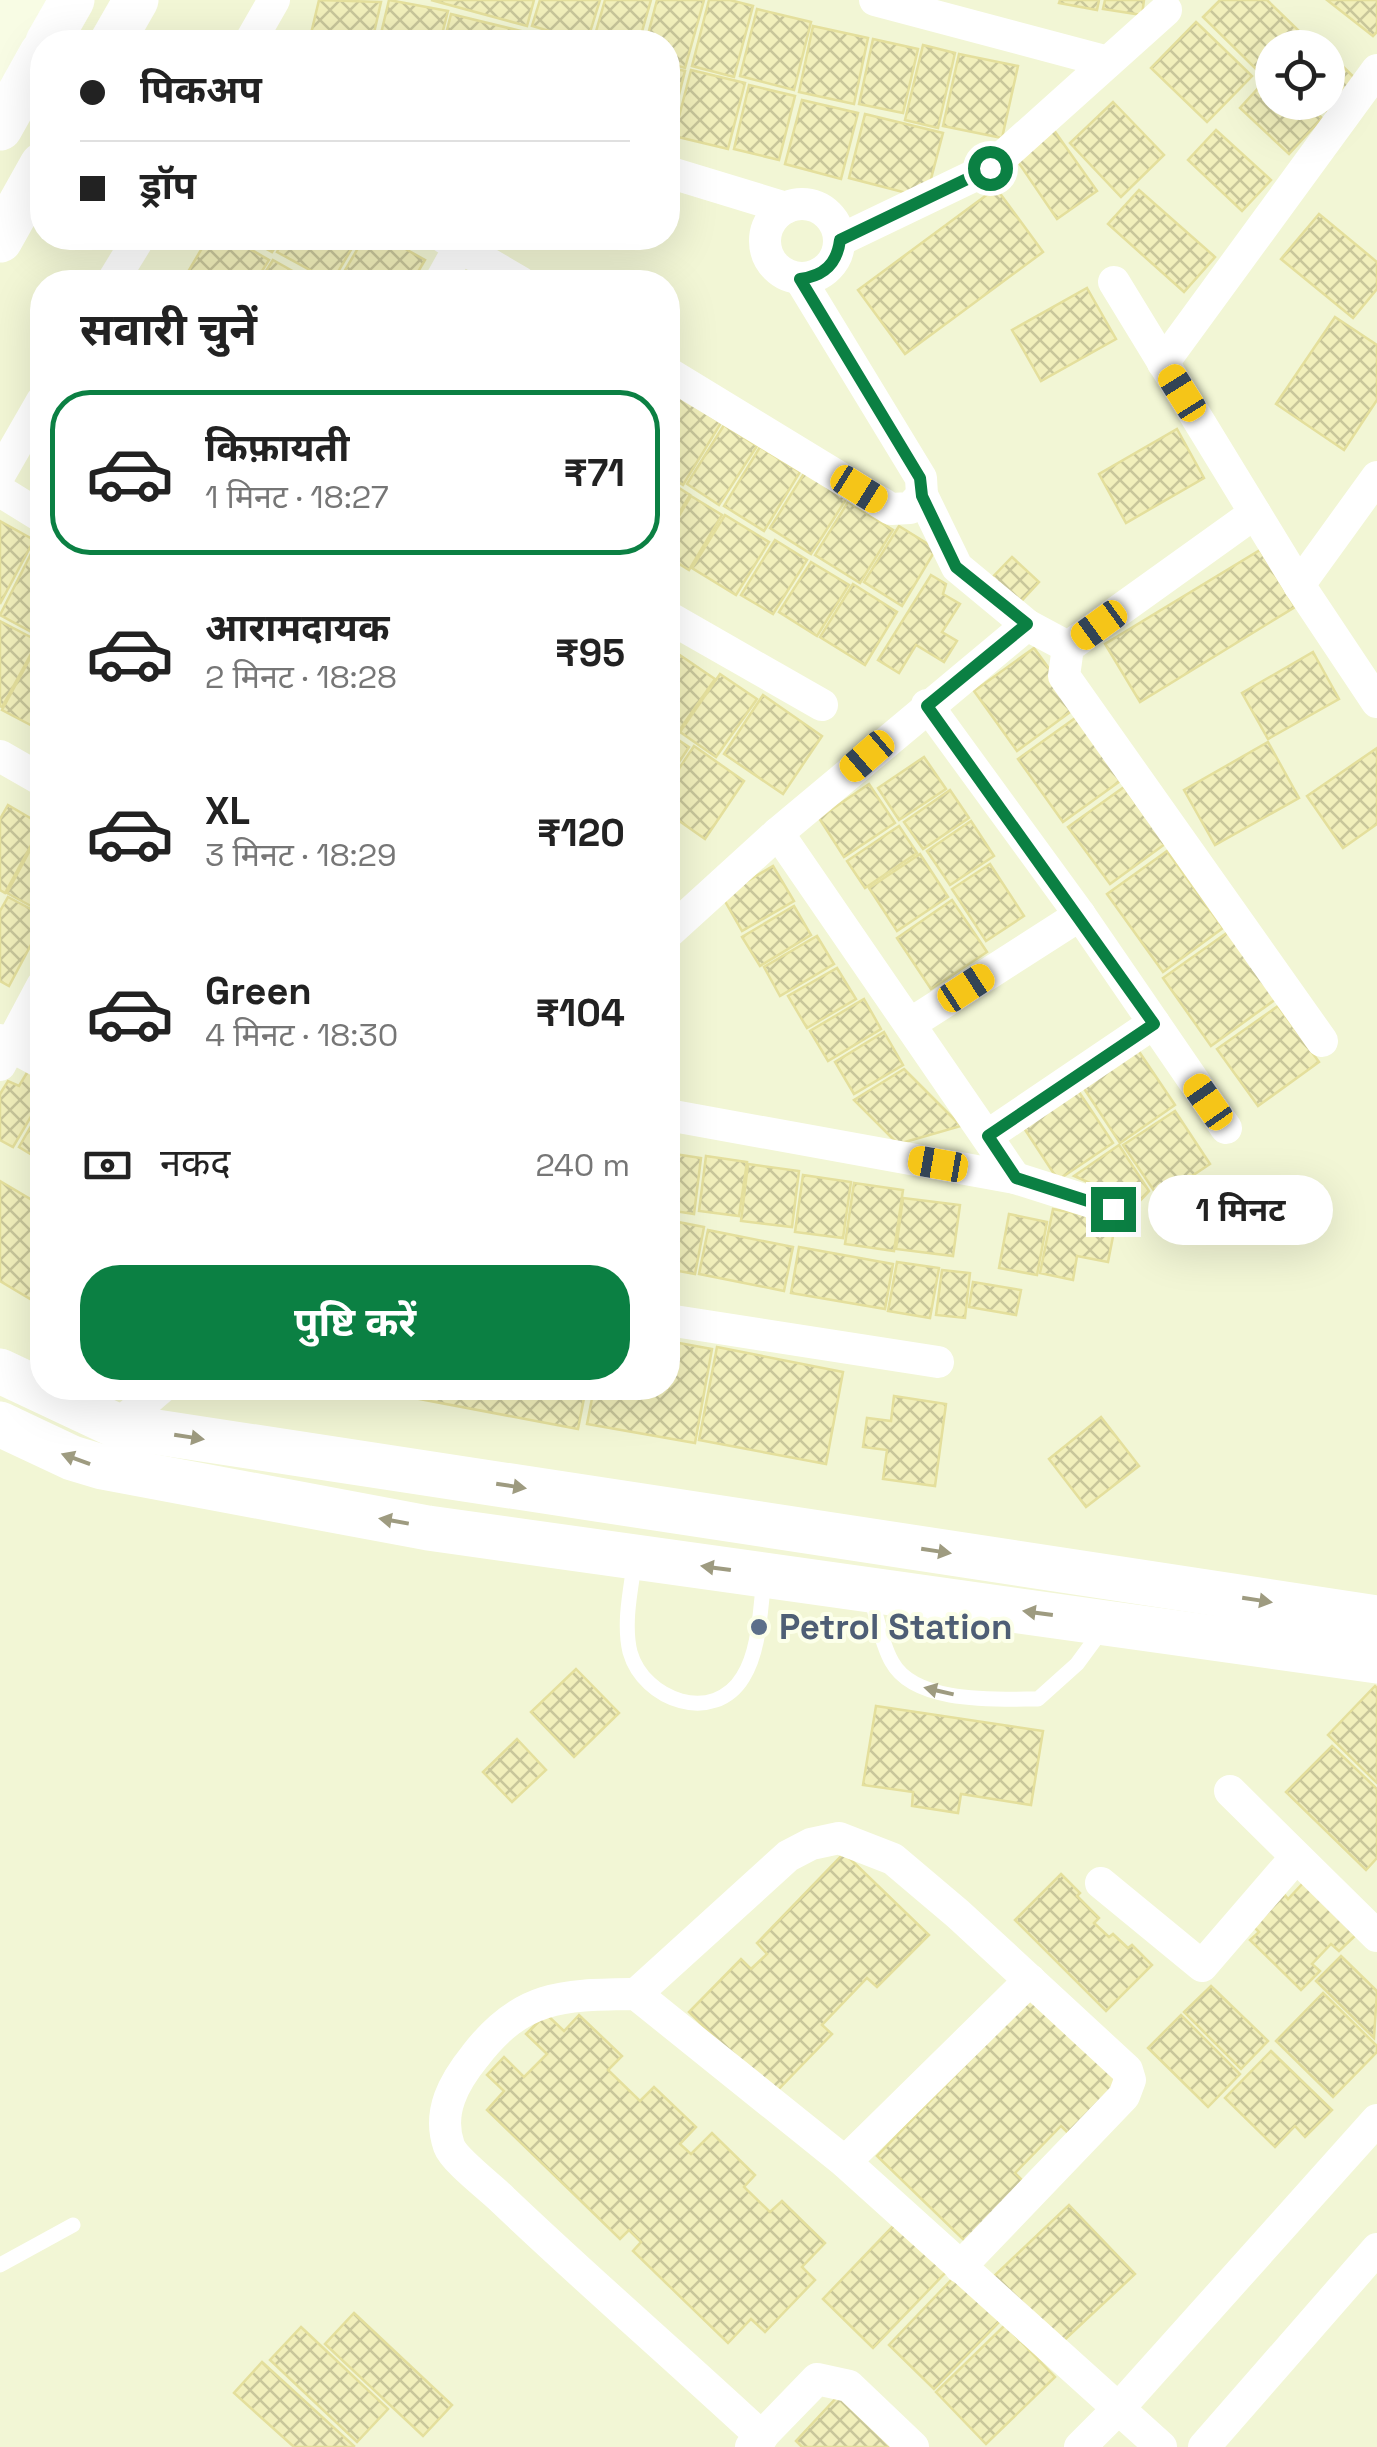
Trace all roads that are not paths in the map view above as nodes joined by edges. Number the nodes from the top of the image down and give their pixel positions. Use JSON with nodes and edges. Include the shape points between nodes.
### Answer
{"nodes":[{"id":1,"x":72,"y":0,"type":"edge"},
{"id":2,"x":136,"y":0,"type":"edge"},
{"id":3,"x":274,"y":0,"type":"edge"},
{"id":4,"x":875,"y":0,"type":"edge"},
{"id":5,"x":1166,"y":10,"type":"dead end"},
{"id":6,"x":55,"y":30,"type":"edge"},
{"id":7,"x":119,"y":30,"type":"edge"},
{"id":8,"x":257,"y":30,"type":"edge"},
{"id":9,"x":1108,"y":62,"type":"junction"},
{"id":10,"x":1377,"y":70,"type":"edge"},
{"id":11,"x":30,"y":74,"type":"edge"},
{"id":12,"x":0,"y":128,"type":"edge"},
{"id":13,"x":680,"y":176,"type":"edge"},
{"id":14,"x":30,"y":186,"type":"edge"},
{"id":15,"x":786,"y":208,"type":"junction"},
{"id":16,"x":0,"y":240,"type":"edge"},
{"id":17,"x":840,"y":240,"type":"junction"},
{"id":18,"x":466,"y":250,"type":"edge"},
{"id":19,"x":500,"y":270,"type":"edge"},
{"id":20,"x":800,"y":279,"type":"junction"},
{"id":21,"x":1114,"y":282,"type":"dead end"},
{"id":22,"x":1163,"y":363,"type":"junction"},
{"id":23,"x":680,"y":379,"type":"edge"},
{"id":24,"x":30,"y":423,"type":"edge"},
{"id":25,"x":0,"y":474,"type":"edge"},
{"id":26,"x":1377,"y":477,"type":"edge"},
{"id":27,"x":0,"y":491,"type":"edge"},
{"id":28,"x":922,"y":496,"type":"junction"},
{"id":29,"x":30,"y":510,"type":"edge"},
{"id":30,"x":1255,"y":514,"type":"junction"},
{"id":31,"x":1299,"y":585,"type":"junction"},
{"id":32,"x":680,"y":624,"type":"edge"},
{"id":33,"x":1027,"y":624,"type":"junction"},
{"id":34,"x":1068,"y":648,"type":"junction"},
{"id":35,"x":1377,"y":702,"type":"edge"},
{"id":36,"x":822,"y":705,"type":"dead end"},
{"id":37,"x":927,"y":706,"type":"junction"},
{"id":38,"x":0,"y":756,"type":"edge"},
{"id":39,"x":30,"y":773,"type":"edge"},
{"id":40,"x":778,"y":833,"type":"junction"},
{"id":41,"x":1080,"y":916,"type":"junction"},
{"id":42,"x":680,"y":922,"type":"edge"},
{"id":43,"x":30,"y":1006,"type":"edge"},
{"id":44,"x":910,"y":1024,"type":"junction"},
{"id":45,"x":1154,"y":1024,"type":"junction"},
{"id":46,"x":1322,"y":1040,"type":"dead end"},
{"id":47,"x":3,"y":1050,"type":"edge"},
{"id":48,"x":30,"y":1059,"type":"edge"},
{"id":49,"x":680,"y":1116,"type":"edge"},
{"id":50,"x":1226,"y":1128,"type":"dead end"},
{"id":51,"x":988,"y":1136,"type":"junction"},
{"id":52,"x":1016,"y":1178,"type":"junction"},
{"id":53,"x":1113,"y":1209,"type":"dead end"},
{"id":54,"x":680,"y":1322,"type":"edge"},
{"id":55,"x":938,"y":1362,"type":"dead end"},
{"id":56,"x":0,"y":1371,"type":"edge"},
{"id":57,"x":30,"y":1385,"type":"edge"},
{"id":58,"x":62,"y":1400,"type":"edge"},
{"id":59,"x":146,"y":1400,"type":"edge"},
{"id":60,"x":0,"y":1424,"type":"edge"},
{"id":61,"x":117,"y":1426,"type":"junction"},
{"id":62,"x":859,"y":1540,"type":"junction"},
{"id":63,"x":635,"y":1557,"type":"junction"},
{"id":64,"x":765,"y":1575,"type":"junction"},
{"id":65,"x":859,"y":1588,"type":"junction"},
{"id":66,"x":1377,"y":1618,"type":"edge"},
{"id":67,"x":1107,"y":1623,"type":"junction"},
{"id":68,"x":1377,"y":1661,"type":"edge"},
{"id":69,"x":1230,"y":1790,"type":"dead end"},
{"id":70,"x":1296,"y":1857,"type":"junction"},
{"id":71,"x":1101,"y":1883,"type":"dead end"},
{"id":72,"x":1377,"y":1936,"type":"edge"},
{"id":73,"x":1030,"y":1980,"type":"junction"},
{"id":74,"x":636,"y":1994,"type":"junction"},
{"id":75,"x":1377,"y":2120,"type":"edge"},
{"id":76,"x":845,"y":2162,"type":"junction"},
{"id":77,"x":73,"y":2225,"type":"dead end"},
{"id":78,"x":1377,"y":2248,"type":"edge"},
{"id":79,"x":0,"y":2266,"type":"edge"},
{"id":80,"x":960,"y":2267,"type":"junction"},
{"id":81,"x":1118,"y":2410,"type":"junction"},
{"id":82,"x":757,"y":2442,"type":"edge"},
{"id":83,"x":913,"y":2447,"type":"edge"},
{"id":84,"x":1080,"y":2447,"type":"edge"},
{"id":85,"x":1161,"y":2447,"type":"edge"},
{"id":86,"x":1204,"y":2447,"type":"edge"}],
"edges":[{"from":1,"to":6,"type":"street"},
{"from":2,"to":7,"type":"street"},
{"from":3,"to":8,"type":"street"},
{"from":4,"to":9,"type":"street"},
{"from":5,"to":9,"type":"street"},
{"from":9,"to":17,"type":"street","via":[[990,168]]},
{"from":10,"to":22,"type":"street"},
{"from":11,"to":12,"type":"street"},
{"from":13,"to":15,"type":"street"},
{"from":14,"to":16,"type":"street"},
{"from":15,"to":17,"type":"street","via":[[822,209]]},
{"from":15,"to":20,"type":"street","via":[[768,225],[765,249],[778,270]]},
{"from":17,"to":20,"type":"street","via":[[824,273]]},
{"from":18,"to":19,"type":"street"},
{"from":20,"to":28,"type":"street","via":[[920,478]]},
{"from":21,"to":22,"type":"street"},
{"from":22,"to":30,"type":"street"},
{"from":23,"to":28,"type":"street","via":[[890,509],[910,508]]},
{"from":24,"to":25,"type":"street"},
{"from":26,"to":31,"type":"street"},
{"from":27,"to":29,"type":"street"},
{"from":28,"to":33,"type":"street","via":[[956,567]]},
{"from":30,"to":31,"type":"street"},
{"from":30,"to":34,"type":"street"},
{"from":31,"to":35,"type":"street"},
{"from":32,"to":36,"type":"street"},
{"from":33,"to":34,"type":"street"},
{"from":33,"to":37,"type":"street"},
{"from":34,"to":46,"type":"street","via":[[1064,676]]},
{"from":37,"to":40,"type":"street"},
{"from":37,"to":41,"type":"street"},
{"from":38,"to":39,"type":"street"},
{"from":40,"to":42,"type":"street"},
{"from":40,"to":44,"type":"street"},
{"from":41,"to":44,"type":"street"},
{"from":41,"to":45,"type":"street"},
{"from":43,"to":47,"type":"street"},
{"from":44,"to":51,"type":"street"},
{"from":45,"to":50,"type":"street"},
{"from":45,"to":51,"type":"street"},
{"from":47,"to":48,"type":"street"},
{"from":49,"to":52,"type":"street"},
{"from":51,"to":52,"type":"street"},
{"from":52,"to":53,"type":"street"},
{"from":54,"to":55,"type":"street"},
{"from":56,"to":57,"type":"street"},
{"from":58,"to":61,"type":"street"},
{"from":59,"to":61,"type":"street"},
{"from":63,"to":60,"type":"street","one_way":true,"via":[[428,1528],[102,1468]]},
{"from":61,"to":62,"type":"street","one_way":true},
{"from":62,"to":65,"type":"street"},
{"from":62,"to":66,"type":"street","one_way":true},
{"from":64,"to":63,"type":"street","one_way":true},
{"from":63,"to":64,"type":"lane","via":[[630,1652],[642,1676],[686,1704],[725,1698],[744,1676]]},
{"from":64,"to":65,"type":"street"},
{"from":67,"to":65,"type":"street","one_way":true},
{"from":67,"to":65,"type":"lane","one_way":true,"via":[[1077,1664],[1038,1699],[955,1695],[910,1682],[892,1663]]},
{"from":67,"to":68,"type":"street"},
{"from":69,"to":70,"type":"street"},
{"from":70,"to":71,"type":"street","via":[[1202,1966]]},
{"from":70,"to":72,"type":"street"},
{"from":73,"to":74,"type":"street","via":[[893,1859],[838,1838],[788,1856]]},
{"from":73,"to":76,"type":"street"},
{"from":73,"to":80,"type":"street","via":[[1130,2080],[1124,2096]]},
{"from":74,"to":76,"type":"street"},
{"from":74,"to":82,"type":"street","via":[[566,1995],[510,2017],[462,2072],[450,2097],[450,2149]]},
{"from":75,"to":81,"type":"street"},
{"from":76,"to":80,"type":"street"},
{"from":77,"to":79,"type":"lane"},
{"from":78,"to":86,"type":"street"},
{"from":80,"to":81,"type":"street"},
{"from":81,"to":84,"type":"street"},
{"from":81,"to":85,"type":"street"},
{"from":82,"to":83,"type":"street","via":[[817,2379],[848,2386]]}]}
